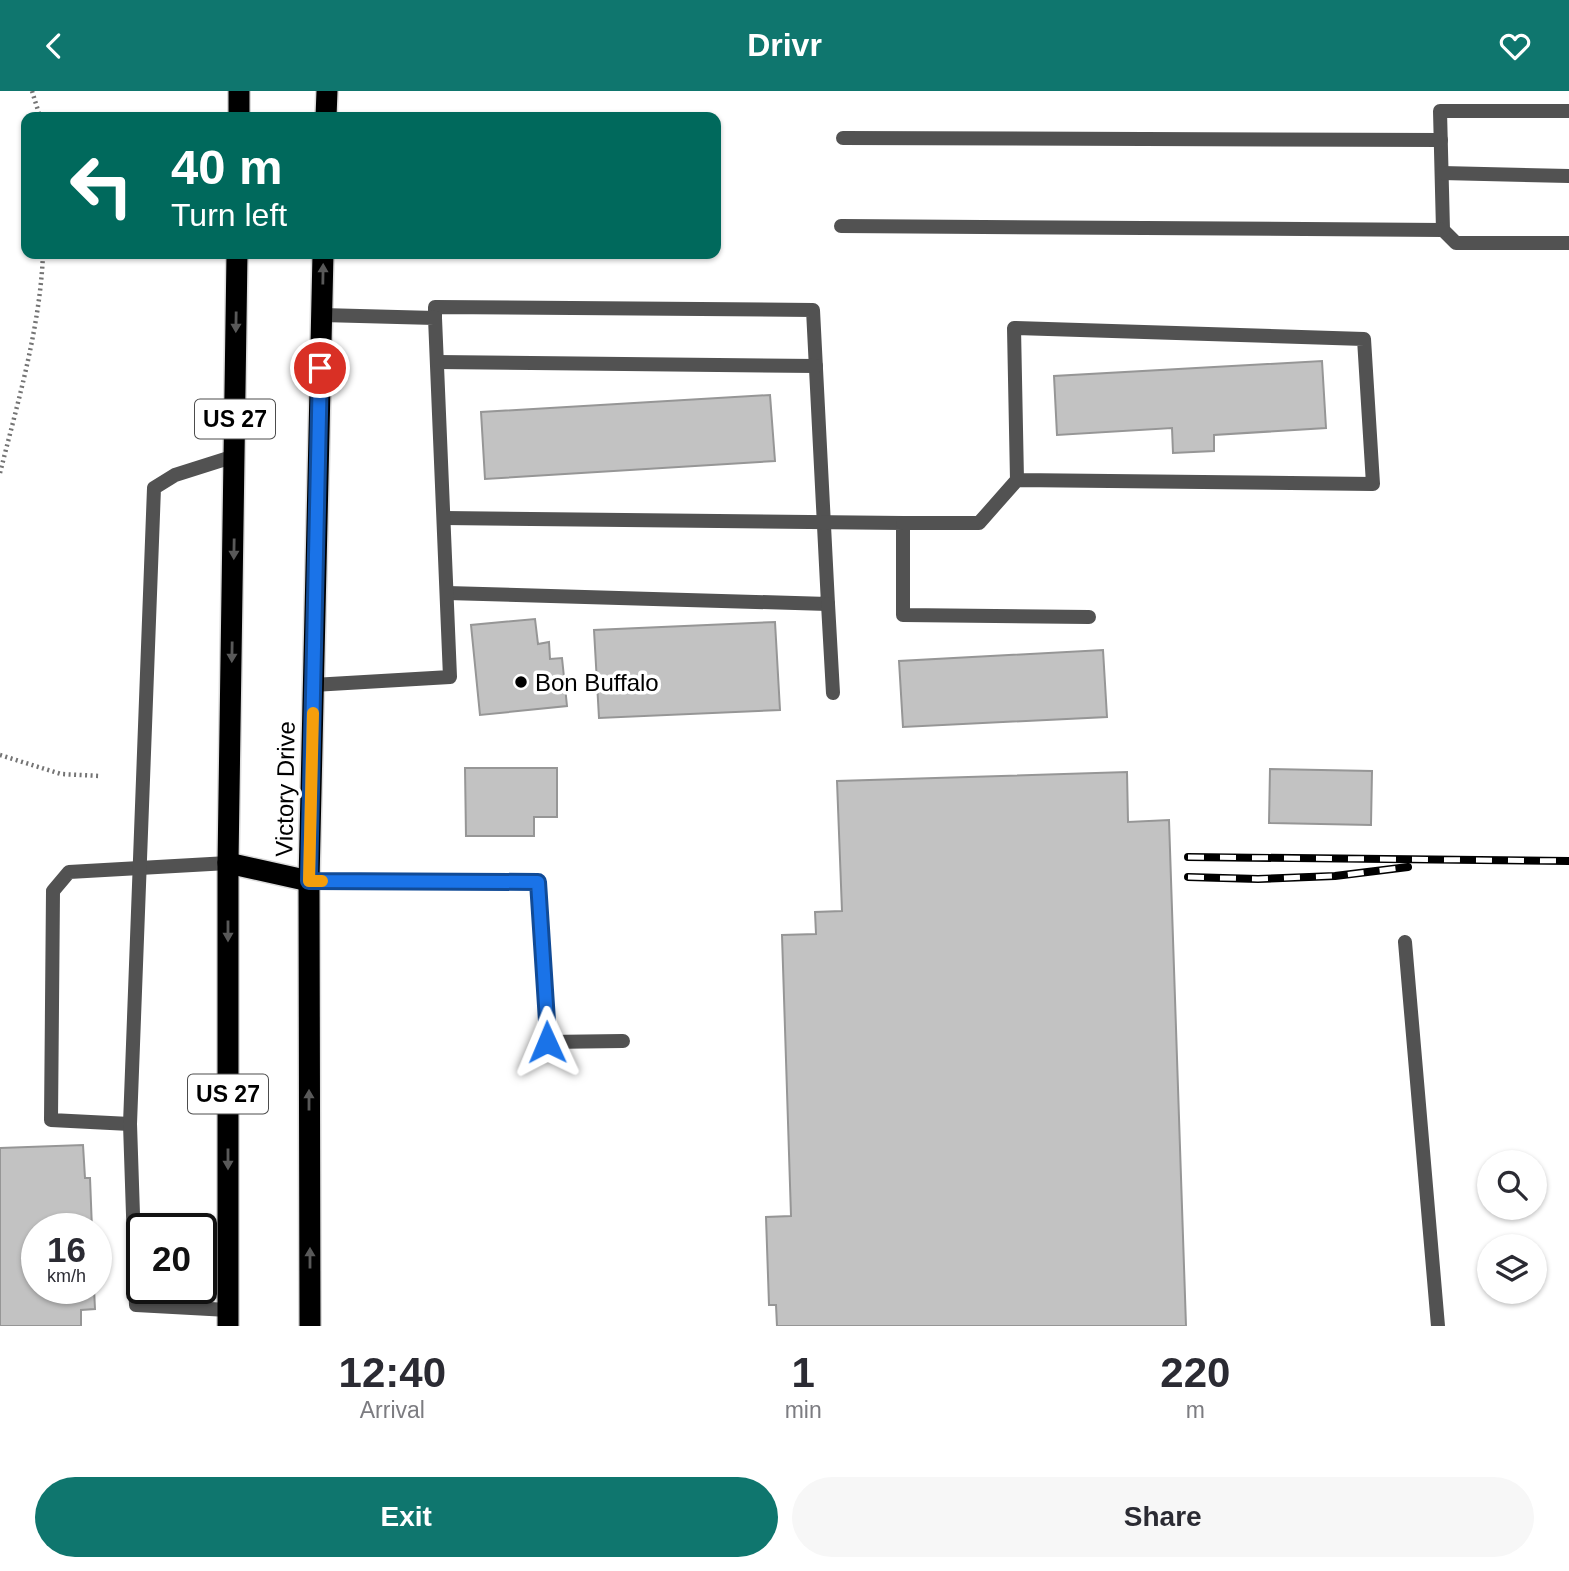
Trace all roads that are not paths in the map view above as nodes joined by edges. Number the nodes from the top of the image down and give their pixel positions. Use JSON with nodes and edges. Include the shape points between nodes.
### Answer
{"nodes":[{"id":1,"x":239,"y":91,"type":"edge"},
{"id":2,"x":327,"y":91,"type":"edge"},
{"id":3,"x":1569,"y":111,"type":"edge"},
{"id":4,"x":239,"y":112,"type":"edge"},
{"id":5,"x":326,"y":112,"type":"edge"},
{"id":6,"x":844,"y":138,"type":"dead end"},
{"id":7,"x":1441,"y":140,"type":"junction"},
{"id":8,"x":1442,"y":173,"type":"junction"},
{"id":9,"x":1569,"y":176,"type":"edge"},
{"id":10,"x":841,"y":226,"type":"dead end"},
{"id":11,"x":1443,"y":230,"type":"junction"},
{"id":12,"x":1569,"y":243,"type":"edge"},
{"id":13,"x":237,"y":259,"type":"edge"},
{"id":14,"x":323,"y":259,"type":"edge"},
{"id":15,"x":322,"y":316,"type":"junction"},
{"id":16,"x":435,"y":318,"type":"junction"},
{"id":17,"x":437,"y":362,"type":"junction"},
{"id":18,"x":816,"y":366,"type":"junction"},
{"id":19,"x":235,"y":456,"type":"junction"},
{"id":20,"x":1017,"y":480,"type":"junction"},
{"id":21,"x":444,"y":519,"type":"junction"},
{"id":22,"x":824,"y":522,"type":"junction"},
{"id":23,"x":903,"y":523,"type":"junction"},
{"id":24,"x":447,"y":593,"type":"junction"},
{"id":25,"x":828,"y":604,"type":"junction"},
{"id":26,"x":1089,"y":617,"type":"dead end"},
{"id":27,"x":313,"y":685,"type":"junction"},
{"id":28,"x":833,"y":693,"type":"dead end"},
{"id":29,"x":228,"y":863,"type":"junction"},
{"id":30,"x":139,"y":867,"type":"junction"},
{"id":31,"x":309,"y":881,"type":"junction"},
{"id":32,"x":1405,"y":942,"type":"dead end"},
{"id":33,"x":623,"y":1041,"type":"dead end"},
{"id":34,"x":130,"y":1123,"type":"junction"},
{"id":35,"x":228,"y":1318,"type":"edge"},
{"id":36,"x":310,"y":1326,"type":"edge"},
{"id":37,"x":1438,"y":1326,"type":"edge"}],
"edges":[{"from":1,"to":4,"type":"highway"},
{"from":2,"to":5,"type":"highway"},
{"from":3,"to":7,"type":"lane","via":[[1440,111]]},
{"from":6,"to":7,"type":"lane"},
{"from":7,"to":8,"type":"lane"},
{"from":8,"to":9,"type":"lane"},
{"from":8,"to":11,"type":"lane"},
{"from":10,"to":11,"type":"lane"},
{"from":11,"to":12,"type":"lane","via":[[1457,243]]},
{"from":13,"to":19,"type":"highway","number":"US 27","one_way":true},
{"from":15,"to":14,"type":"highway","name":"Victory Drive","one_way":true},
{"from":15,"to":16,"type":"lane"},
{"from":15,"to":27,"type":"highway","name":"Victory Drive"},
{"from":16,"to":17,"type":"lane"},
{"from":16,"to":18,"type":"lane","via":[[435,307],[813,310]]},
{"from":17,"to":18,"type":"lane"},
{"from":17,"to":21,"type":"lane"},
{"from":18,"to":22,"type":"lane"},
{"from":19,"to":29,"type":"highway","number":"US 27","one_way":true},
{"from":19,"to":30,"type":"lane","via":[[175,475],[154,488]]},
{"from":20,"to":20,"type":"lane","via":[[1373,484],[1364,339],[1014,328]]},
{"from":20,"to":23,"type":"lane","via":[[979,523]]},
{"from":21,"to":22,"type":"lane"},
{"from":21,"to":24,"type":"lane"},
{"from":22,"to":23,"type":"lane"},
{"from":22,"to":25,"type":"lane"},
{"from":23,"to":26,"type":"lane","via":[[903,615]]},
{"from":24,"to":25,"type":"lane"},
{"from":24,"to":27,"type":"lane","via":[[450,677]]},
{"from":25,"to":28,"type":"lane"},
{"from":27,"to":31,"type":"highway","name":"Victory Drive"},
{"from":29,"to":30,"type":"lane"},
{"from":29,"to":31,"type":"highway"},
{"from":29,"to":35,"type":"highway","number":"US 27","one_way":true},
{"from":30,"to":34,"type":"lane"},
{"from":30,"to":34,"type":"lane","via":[[69,872],[53,891],[51,1120]]},
{"from":31,"to":33,"type":"lane","via":[[538,882],[547,1042]]},
{"from":36,"to":31,"type":"highway","name":"Victory Drive","one_way":true},
{"from":32,"to":37,"type":"lane"},
{"from":34,"to":35,"type":"lane","via":[[136,1305]]}]}
